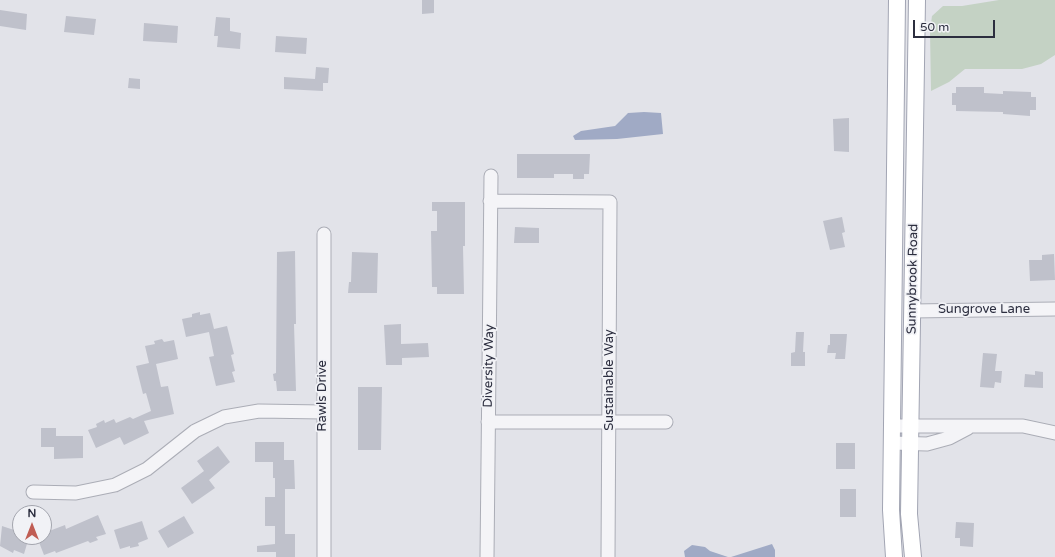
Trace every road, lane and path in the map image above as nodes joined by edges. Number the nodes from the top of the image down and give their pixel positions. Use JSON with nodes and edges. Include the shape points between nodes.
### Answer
{"nodes":[{"id":1,"x":897,"y":0,"type":"edge"},
{"id":2,"x":917,"y":0,"type":"edge"},
{"id":3,"x":491,"y":176,"type":"dead end"},
{"id":4,"x":490,"y":201,"type":"junction"},
{"id":5,"x":324,"y":234,"type":"dead end"},
{"id":6,"x":1055,"y":309,"type":"edge"},
{"id":7,"x":912,"y":311,"type":"junction"},
{"id":8,"x":323,"y":412,"type":"junction"},
{"id":9,"x":488,"y":422,"type":"junction"},
{"id":10,"x":609,"y":422,"type":"junction"},
{"id":11,"x":666,"y":422,"type":"dead end"},
{"id":12,"x":892,"y":426,"type":"junction"},
{"id":13,"x":912,"y":427,"type":"junction"},
{"id":14,"x":971,"y":427,"type":"junction"},
{"id":15,"x":1055,"y":432,"type":"edge"},
{"id":16,"x":892,"y":443,"type":"junction"},
{"id":17,"x":910,"y":444,"type":"junction"},
{"id":18,"x":33,"y":492,"type":"dead end"},
{"id":19,"x":324,"y":557,"type":"edge"},
{"id":20,"x":487,"y":557,"type":"edge"},
{"id":21,"x":608,"y":557,"type":"edge"},
{"id":22,"x":894,"y":557,"type":"edge"},
{"id":23,"x":913,"y":557,"type":"edge"}],
"edges":[{"from":1,"to":12,"type":"main road","name":"Sunnybrook Road"},
{"from":2,"to":7,"type":"main road","name":"Sunnybrook Road"},
{"from":3,"to":4,"type":"street","name":"Diversity Way"},
{"from":4,"to":9,"type":"street","name":"Diversity Way"},
{"from":4,"to":10,"type":"street","name":"Sustainable Way","via":[[610,202]]},
{"from":5,"to":8,"type":"street","name":"Rawls Drive"},
{"from":6,"to":7,"type":"street","name":"Sungrove Lane"},
{"from":7,"to":13,"type":"main road","name":"Sunnybrook Road"},
{"from":8,"to":18,"type":"street","via":[[259,411],[224,417],[195,431],[147,469],[115,485],[76,493]]},
{"from":8,"to":19,"type":"street","name":"Rawls Drive"},
{"from":9,"to":10,"type":"street"},
{"from":9,"to":20,"type":"street","name":"Diversity Way"},
{"from":10,"to":11,"type":"street"},
{"from":10,"to":21,"type":"street","name":"Sustainable Way"},
{"from":12,"to":13,"type":"street"},
{"from":12,"to":16,"type":"main road","name":"Sunnybrook Road"},
{"from":13,"to":14,"type":"street"},
{"from":13,"to":17,"type":"main road","name":"Sunnybrook Road"},
{"from":14,"to":15,"type":"street","via":[[1023,426]]},
{"from":14,"to":17,"type":"street","via":[[927,444]]},
{"from":16,"to":17,"type":"street"},
{"from":16,"to":22,"type":"main road","name":"Sunnybrook Road","via":[[891,510]]},
{"from":17,"to":23,"type":"main road","name":"Sunnybrook Road","via":[[909,514]]}]}
